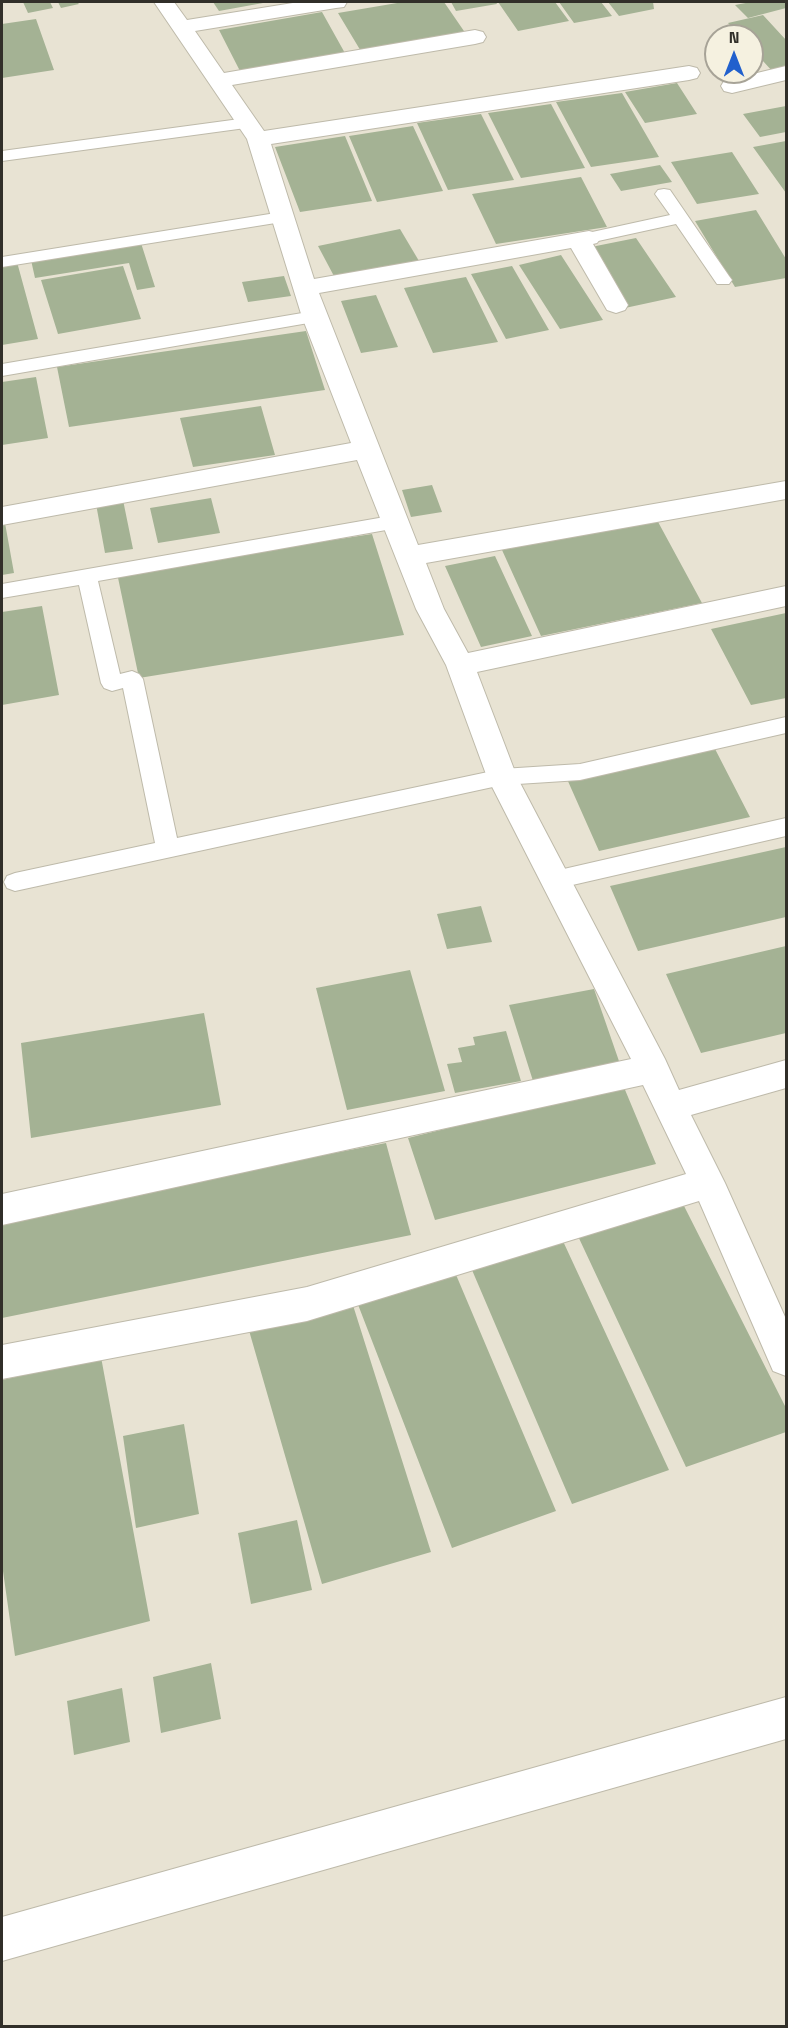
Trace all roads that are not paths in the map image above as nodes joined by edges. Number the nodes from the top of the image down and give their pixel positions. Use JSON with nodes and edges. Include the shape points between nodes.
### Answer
{"nodes":[{"id":1,"x":164,"y":2,"type":"edge"},
{"id":2,"x":336,"y":2,"type":"edge"},
{"id":3,"x":181,"y":27,"type":"junction"},
{"id":4,"x":475,"y":37,"type":"dead end"},
{"id":5,"x":689,"y":73,"type":"dead end"},
{"id":6,"x":786,"y":73,"type":"edge"},
{"id":7,"x":219,"y":81,"type":"junction"},
{"id":8,"x":732,"y":86,"type":"dead end"},
{"id":9,"x":252,"y":131,"type":"junction"},
{"id":10,"x":2,"y":156,"type":"edge"},
{"id":11,"x":664,"y":194,"type":"dead end"},
{"id":12,"x":282,"y":217,"type":"junction"},
{"id":13,"x":680,"y":218,"type":"junction"},
{"id":14,"x":584,"y":239,"type":"junction"},
{"id":15,"x":2,"y":262,"type":"edge"},
{"id":16,"x":723,"y":280,"type":"dead end"},
{"id":17,"x":304,"y":288,"type":"junction"},
{"id":18,"x":616,"y":305,"type":"dead end"},
{"id":19,"x":314,"y":317,"type":"junction"},
{"id":20,"x":2,"y":370,"type":"edge"},
{"id":21,"x":367,"y":449,"type":"junction"},
{"id":22,"x":786,"y":490,"type":"edge"},
{"id":23,"x":2,"y":516,"type":"edge"},
{"id":24,"x":396,"y":522,"type":"junction"},
{"id":25,"x":410,"y":556,"type":"junction"},
{"id":26,"x":87,"y":576,"type":"junction"},
{"id":27,"x":2,"y":591,"type":"edge"},
{"id":28,"x":786,"y":596,"type":"edge"},
{"id":29,"x":460,"y":665,"type":"junction"},
{"id":30,"x":786,"y":725,"type":"edge"},
{"id":31,"x":502,"y":777,"type":"junction"},
{"id":32,"x":786,"y":827,"type":"edge"},
{"id":33,"x":168,"y":849,"type":"junction"},
{"id":34,"x":555,"y":880,"type":"junction"},
{"id":35,"x":15,"y":882,"type":"dead end"},
{"id":36,"x":653,"y":1069,"type":"junction"},
{"id":37,"x":786,"y":1074,"type":"edge"},
{"id":38,"x":669,"y":1107,"type":"junction"},
{"id":39,"x":708,"y":1183,"type":"junction"},
{"id":40,"x":2,"y":1210,"type":"edge"},
{"id":41,"x":786,"y":1359,"type":"edge"},
{"id":42,"x":2,"y":1362,"type":"edge"},
{"id":43,"x":786,"y":1718,"type":"edge"},
{"id":44,"x":2,"y":1940,"type":"edge"}],
"edges":[{"from":1,"to":3,"type":"street"},
{"from":2,"to":3,"type":"street"},
{"from":3,"to":7,"type":"street"},
{"from":4,"to":7,"type":"street"},
{"from":5,"to":9,"type":"street"},
{"from":6,"to":8,"type":"street"},
{"from":7,"to":9,"type":"street"},
{"from":9,"to":10,"type":"lane"},
{"from":9,"to":12,"type":"street"},
{"from":11,"to":13,"type":"lane"},
{"from":12,"to":15,"type":"lane"},
{"from":12,"to":17,"type":"street"},
{"from":13,"to":14,"type":"lane"},
{"from":13,"to":16,"type":"lane"},
{"from":14,"to":17,"type":"street"},
{"from":14,"to":18,"type":"street"},
{"from":17,"to":19,"type":"street"},
{"from":19,"to":20,"type":"lane"},
{"from":19,"to":21,"type":"street"},
{"from":21,"to":23,"type":"street"},
{"from":21,"to":24,"type":"street"},
{"from":22,"to":25,"type":"street"},
{"from":24,"to":25,"type":"street"},
{"from":24,"to":26,"type":"lane"},
{"from":25,"to":29,"type":"street","via":[[430,609]]},
{"from":26,"to":27,"type":"lane"},
{"from":26,"to":33,"type":"lane","via":[[112,683],[132,679]]},
{"from":28,"to":29,"type":"street"},
{"from":29,"to":31,"type":"street"},
{"from":30,"to":31,"type":"lane","via":[[580,772]]},
{"from":31,"to":33,"type":"lane"},
{"from":31,"to":34,"type":"street"},
{"from":32,"to":34,"type":"lane"},
{"from":33,"to":35,"type":"lane"},
{"from":34,"to":36,"type":"street"},
{"from":36,"to":38,"type":"street"},
{"from":36,"to":40,"type":"street"},
{"from":37,"to":38,"type":"street"},
{"from":38,"to":39,"type":"street"},
{"from":39,"to":41,"type":"street"},
{"from":39,"to":42,"type":"street","via":[[307,1304]]},
{"from":43,"to":44,"type":"street"}]}
